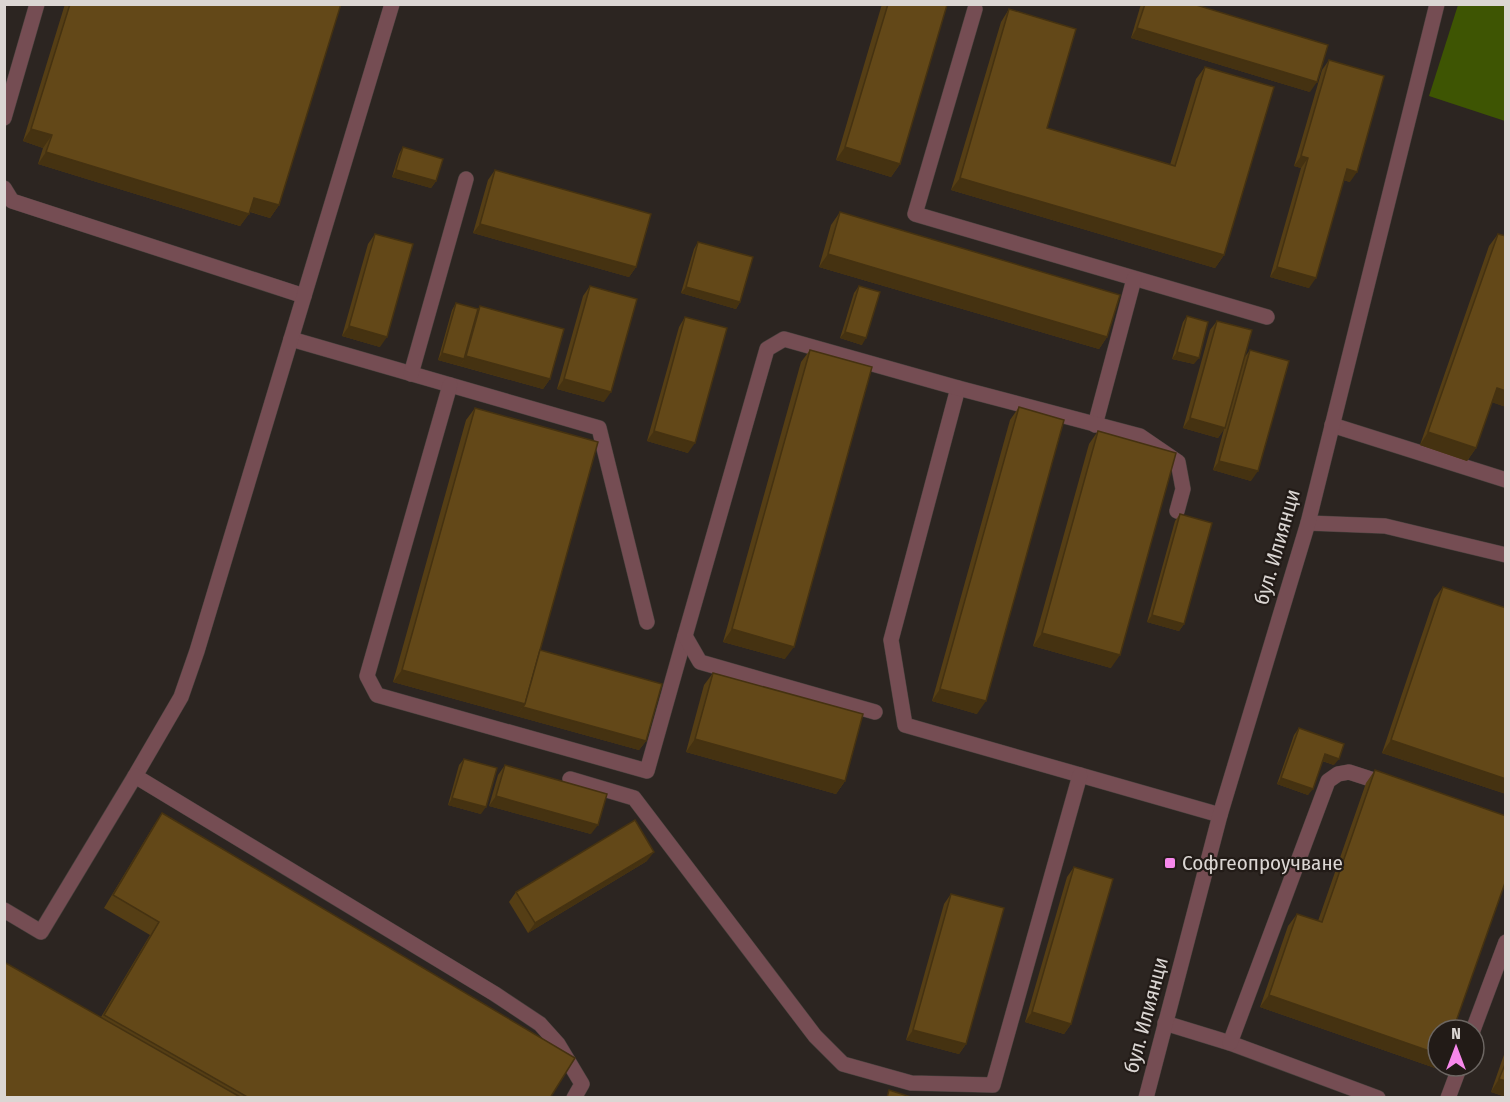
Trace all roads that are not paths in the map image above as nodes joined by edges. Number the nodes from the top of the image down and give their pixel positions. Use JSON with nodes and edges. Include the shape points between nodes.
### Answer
{"nodes":[{"id":1,"x":37,"y":4,"type":"edge"},
{"id":2,"x":392,"y":4,"type":"edge"},
{"id":3,"x":1437,"y":4,"type":"edge"},
{"id":4,"x":975,"y":9,"type":"dead end"},
{"id":5,"x":4,"y":118,"type":"edge"},
{"id":6,"x":466,"y":179,"type":"dead end"},
{"id":7,"x":4,"y":188,"type":"edge"},
{"id":8,"x":1134,"y":279,"type":"junction"},
{"id":9,"x":304,"y":296,"type":"junction"},
{"id":10,"x":1267,"y":317,"type":"dead end"},
{"id":11,"x":291,"y":339,"type":"junction"},
{"id":12,"x":411,"y":374,"type":"junction"},
{"id":13,"x":450,"y":385,"type":"junction"},
{"id":14,"x":958,"y":388,"type":"junction"},
{"id":15,"x":1095,"y":424,"type":"junction"},
{"id":16,"x":1332,"y":425,"type":"junction"},
{"id":17,"x":1506,"y":480,"type":"edge"},
{"id":18,"x":1177,"y":511,"type":"dead end"},
{"id":19,"x":1308,"y":523,"type":"junction"},
{"id":20,"x":1506,"y":555,"type":"edge"},
{"id":21,"x":647,"y":622,"type":"dead end"},
{"id":22,"x":685,"y":636,"type":"junction"},
{"id":23,"x":875,"y":712,"type":"dead end"},
{"id":24,"x":1080,"y":775,"type":"junction"},
{"id":25,"x":135,"y":776,"type":"junction"},
{"id":26,"x":570,"y":779,"type":"dead end"},
{"id":27,"x":1405,"y":790,"type":"edge"},
{"id":28,"x":1220,"y":815,"type":"junction"},
{"id":29,"x":4,"y":910,"type":"edge"},
{"id":30,"x":1506,"y":942,"type":"edge"},
{"id":31,"x":1478,"y":1018,"type":"edge"},
{"id":32,"x":1165,"y":1023,"type":"junction"},
{"id":33,"x":1230,"y":1043,"type":"junction"},
{"id":34,"x":1456,"y":1078,"type":"edge"},
{"id":35,"x":574,"y":1098,"type":"edge"},
{"id":36,"x":1146,"y":1098,"type":"edge"},
{"id":37,"x":1378,"y":1098,"type":"edge"},
{"id":38,"x":1448,"y":1098,"type":"edge"}],
"edges":[{"from":1,"to":5,"type":"street"},
{"from":2,"to":9,"type":"street"},
{"from":3,"to":16,"type":"street","name":"бул. Илиянци"},
{"from":4,"to":8,"type":"street","via":[[915,214]]},
{"from":6,"to":12,"type":"street"},
{"from":7,"to":9,"type":"street","via":[[12,201]]},
{"from":8,"to":10,"type":"street"},
{"from":8,"to":15,"type":"street"},
{"from":9,"to":11,"type":"street"},
{"from":11,"to":12,"type":"street"},
{"from":11,"to":25,"type":"street","via":[[181,697]]},
{"from":12,"to":13,"type":"street"},
{"from":13,"to":21,"type":"street","via":[[599,428]]},
{"from":13,"to":22,"type":"street","via":[[367,676],[377,695],[647,771]]},
{"from":14,"to":15,"type":"street"},
{"from":14,"to":22,"type":"street","via":[[784,339],[766,349]]},
{"from":14,"to":24,"type":"street","via":[[891,640],[905,725]]},
{"from":15,"to":18,"type":"street","via":[[1140,436],[1178,462],[1183,489]]},
{"from":16,"to":17,"type":"street"},
{"from":16,"to":19,"type":"street","name":"бул. Илиянци"},
{"from":19,"to":20,"type":"street","via":[[1385,526]]},
{"from":19,"to":28,"type":"street","name":"бул. Илиянци"},
{"from":22,"to":23,"type":"street","via":[[700,662]]},
{"from":24,"to":26,"type":"street","via":[[993,1084],[911,1083],[843,1065],[815,1036],[634,798]]},
{"from":24,"to":28,"type":"street"},
{"from":25,"to":29,"type":"street","via":[[41,932]]},
{"from":25,"to":35,"type":"street","via":[[540,1024],[558,1044],[582,1084]]},
{"from":27,"to":33,"type":"street","via":[[1349,772],[1328,781]]},
{"from":28,"to":32,"type":"street","name":"бул. Илиянци"},
{"from":30,"to":31,"type":"street"},
{"from":32,"to":33,"type":"street"},
{"from":32,"to":36,"type":"street","name":"бул. Илиянци"},
{"from":33,"to":37,"type":"street"},
{"from":34,"to":38,"type":"street"}]}
